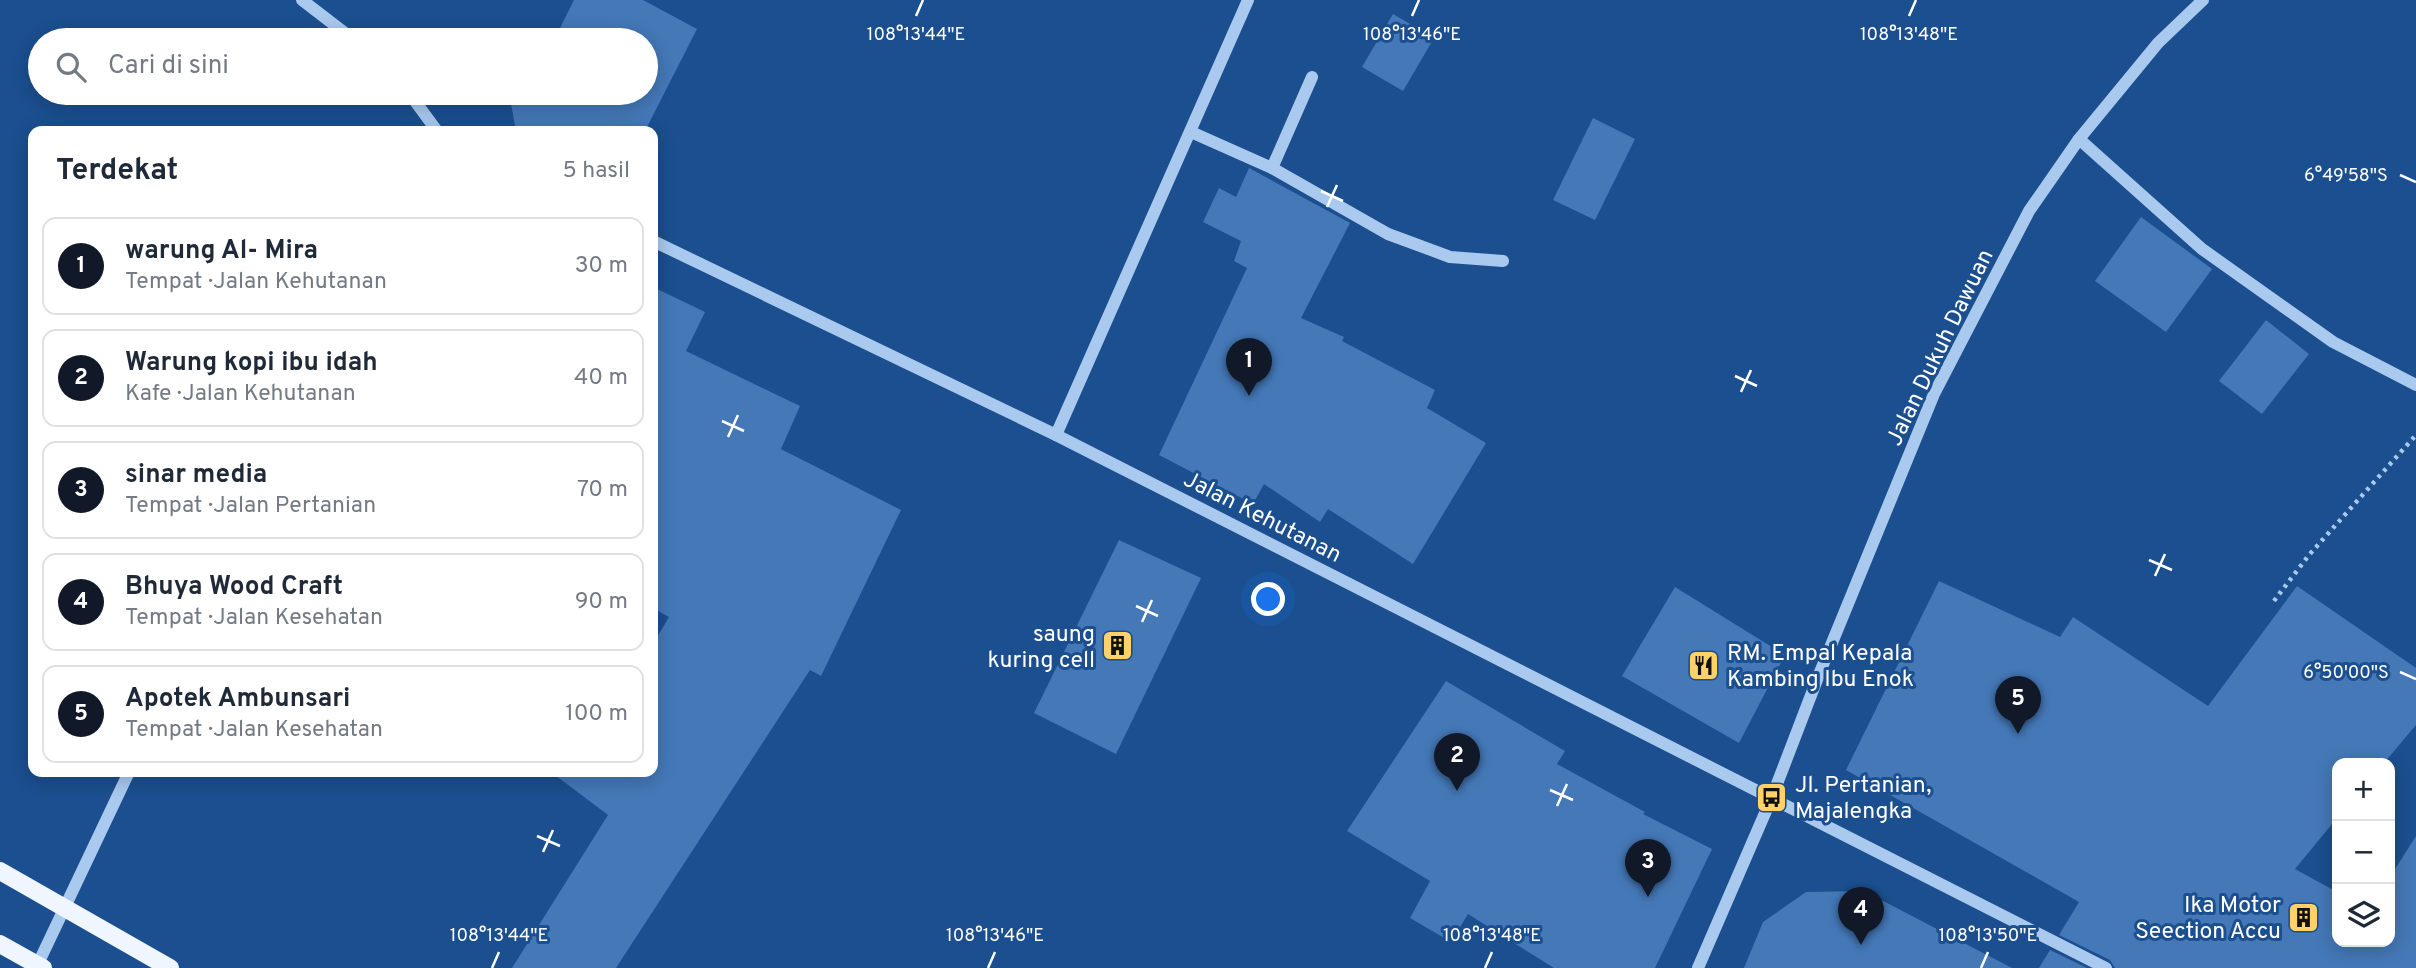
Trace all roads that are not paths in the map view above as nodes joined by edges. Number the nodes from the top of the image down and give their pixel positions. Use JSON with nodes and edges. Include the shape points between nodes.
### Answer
{"nodes":[{"id":1,"x":302,"y":0,"type":"edge"},
{"id":2,"x":1248,"y":0,"type":"edge"},
{"id":3,"x":2203,"y":0,"type":"edge"},
{"id":4,"x":338,"y":28,"type":"edge"},
{"id":5,"x":1312,"y":77,"type":"dead end"},
{"id":6,"x":418,"y":105,"type":"edge"},
{"id":7,"x":433,"y":126,"type":"edge"},
{"id":8,"x":1191,"y":132,"type":"junction"},
{"id":9,"x":2079,"y":139,"type":"junction"},
{"id":10,"x":1272,"y":168,"type":"junction"},
{"id":11,"x":658,"y":244,"type":"edge"},
{"id":12,"x":1503,"y":261,"type":"dead end"},
{"id":13,"x":2416,"y":385,"type":"edge"},
{"id":14,"x":1056,"y":435,"type":"junction"},
{"id":15,"x":127,"y":777,"type":"edge"},
{"id":16,"x":1772,"y":797,"type":"junction"},
{"id":17,"x":0,"y":871,"type":"edge"},
{"id":18,"x":63,"y":907,"type":"junction"},
{"id":19,"x":0,"y":944,"type":"edge"},
{"id":20,"x":39,"y":967,"type":"edge"},
{"id":21,"x":170,"y":968,"type":"edge"},
{"id":22,"x":1698,"y":968,"type":"edge"},
{"id":23,"x":2106,"y":968,"type":"edge"}],
"edges":[{"from":1,"to":4,"type":"street"},
{"from":2,"to":8,"type":"street"},
{"from":3,"to":9,"type":"street","name":"Jalan Dukuh Dawuan","via":[[2158,44]]},
{"from":5,"to":10,"type":"street"},
{"from":6,"to":7,"type":"street"},
{"from":8,"to":10,"type":"street"},
{"from":8,"to":14,"type":"street"},
{"from":9,"to":13,"type":"street","via":[[2202,249],[2333,342]]},
{"from":9,"to":16,"type":"street","name":"Jalan Dukuh Dawuan","via":[[2029,211],[1934,394]]},
{"from":10,"to":12,"type":"street","via":[[1388,234],[1450,257]]},
{"from":11,"to":14,"type":"street","name":"Jalan Kehutanan"},
{"from":14,"to":16,"type":"street","name":"Jalan Kehutanan"},
{"from":15,"to":18,"type":"street"},
{"from":16,"to":22,"type":"street","name":"Jalan Dukuh Dawuan"},
{"from":16,"to":23,"type":"street","name":"Jalan Kehutanan"},
{"from":17,"to":18,"type":"main road"},
{"from":18,"to":20,"type":"street"},
{"from":18,"to":21,"type":"main road"},
{"from":19,"to":20,"type":"main road"}]}
